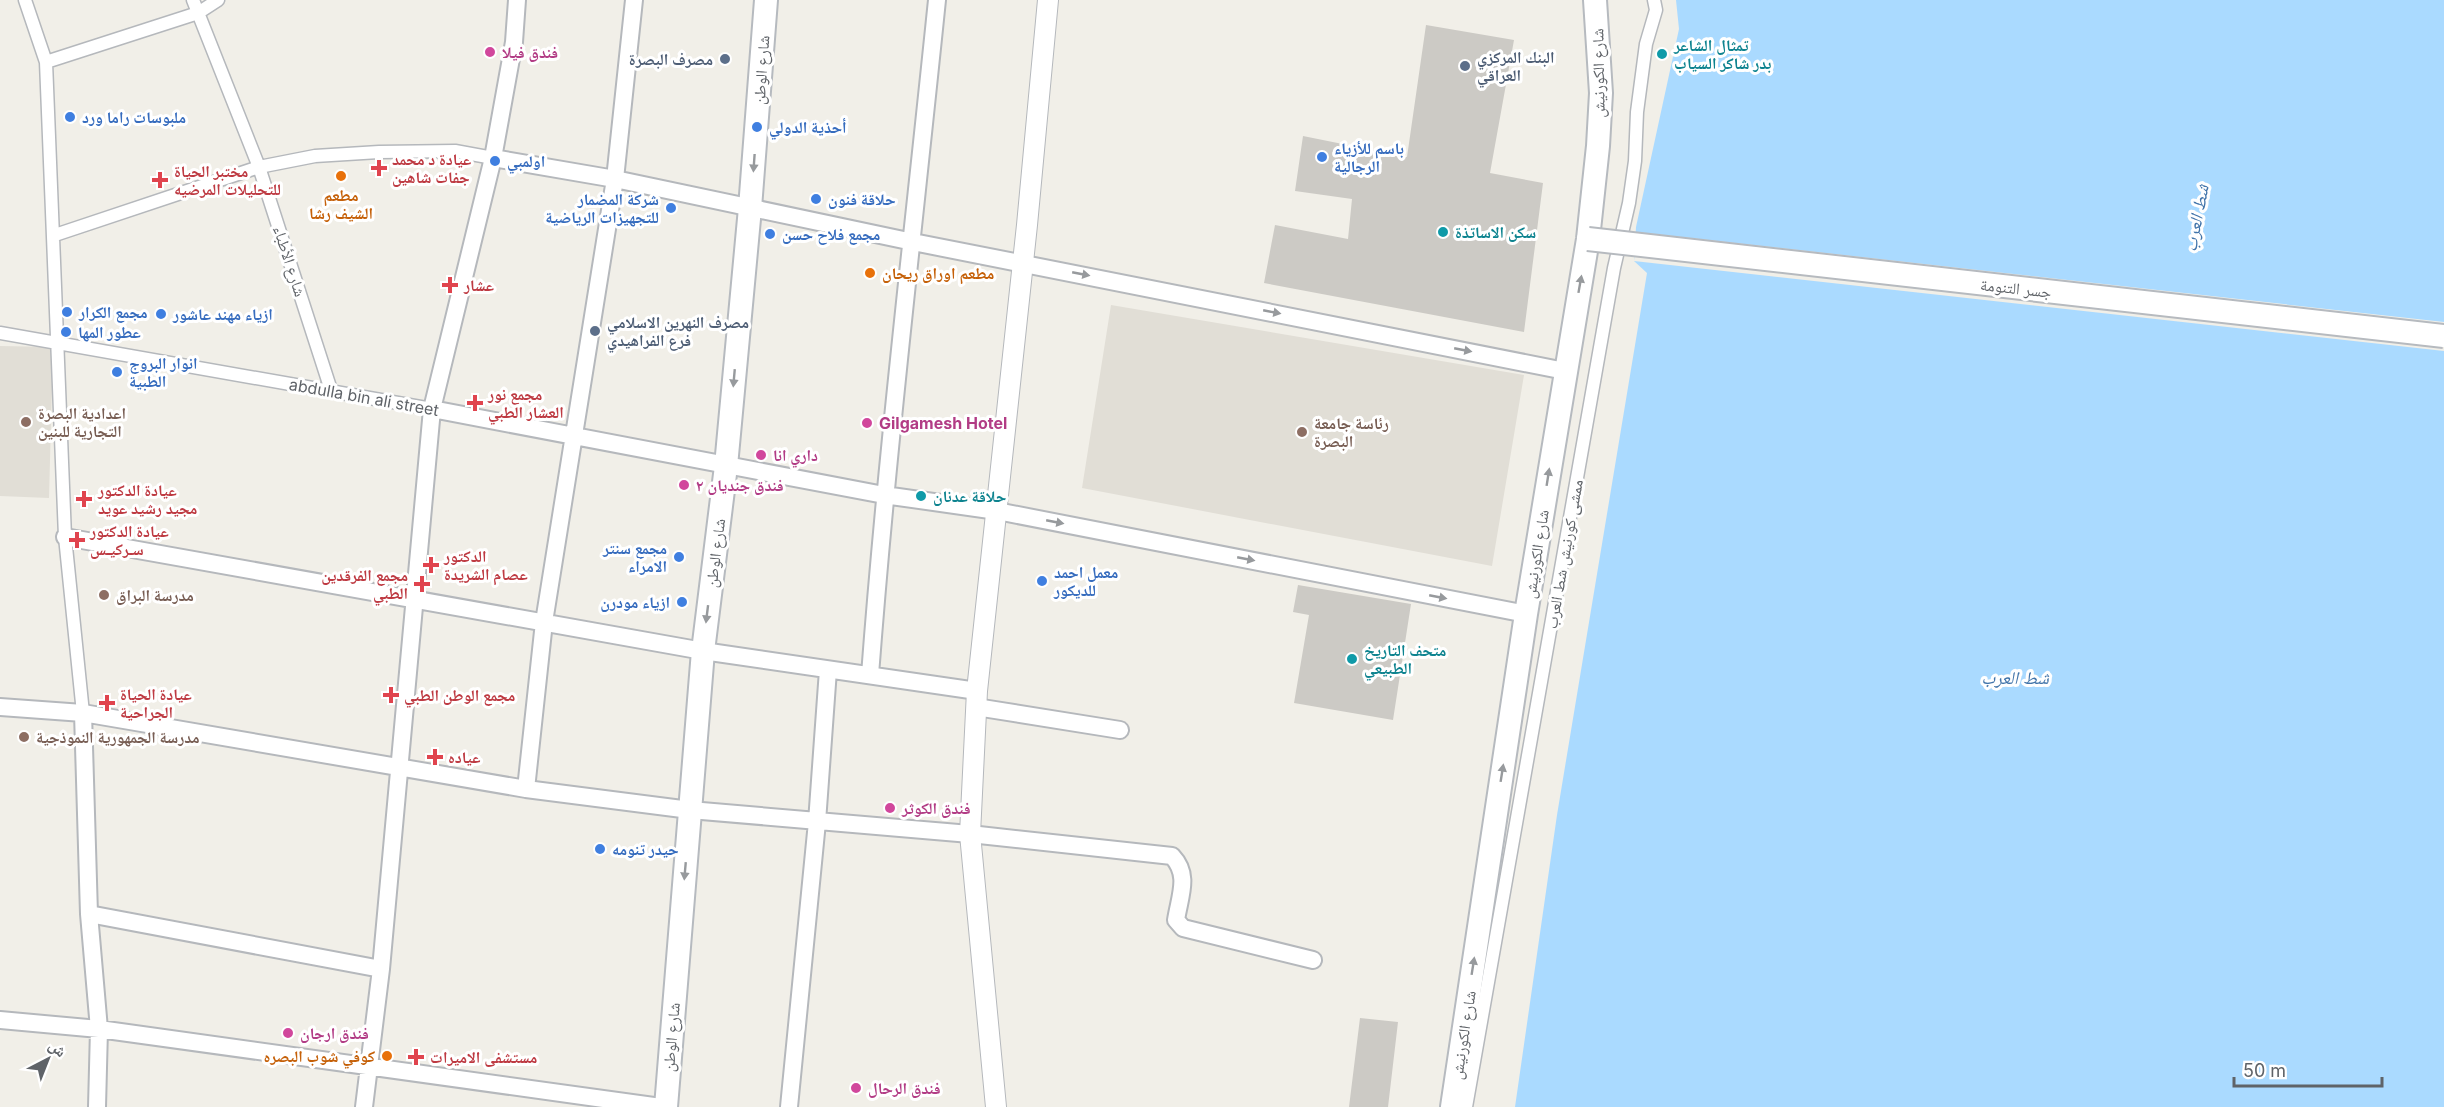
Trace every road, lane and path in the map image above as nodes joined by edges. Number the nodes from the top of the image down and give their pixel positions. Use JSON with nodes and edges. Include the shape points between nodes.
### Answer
{"nodes":[{"id":1,"x":25,"y":0,"type":"edge"},
{"id":2,"x":193,"y":0,"type":"edge"},
{"id":3,"x":218,"y":0,"type":"edge"},
{"id":4,"x":517,"y":0,"type":"edge"},
{"id":5,"x":634,"y":0,"type":"edge"},
{"id":6,"x":766,"y":0,"type":"edge"},
{"id":7,"x":937,"y":0,"type":"edge"},
{"id":8,"x":1048,"y":0,"type":"edge"},
{"id":9,"x":1595,"y":0,"type":"edge"},
{"id":10,"x":1654,"y":0,"type":"edge"},
{"id":11,"x":198,"y":13,"type":"junction"},
{"id":12,"x":46,"y":62,"type":"junction"},
{"id":13,"x":493,"y":158,"type":"junction"},
{"id":14,"x":259,"y":166,"type":"junction"},
{"id":15,"x":615,"y":179,"type":"junction"},
{"id":16,"x":750,"y":208,"type":"junction"},
{"id":17,"x":55,"y":235,"type":"junction"},
{"id":18,"x":1588,"y":239,"type":"junction"},
{"id":19,"x":913,"y":242,"type":"junction"},
{"id":20,"x":1023,"y":262,"type":"junction"},
{"id":21,"x":0,"y":333,"type":"edge"},
{"id":22,"x":2444,"y":336,"type":"edge"},
{"id":23,"x":59,"y":344,"type":"junction"},
{"id":24,"x":1565,"y":371,"type":"junction"},
{"id":25,"x":331,"y":390,"type":"junction"},
{"id":26,"x":432,"y":409,"type":"junction"},
{"id":27,"x":575,"y":436,"type":"junction"},
{"id":28,"x":726,"y":466,"type":"junction"},
{"id":29,"x":884,"y":495,"type":"junction"},
{"id":30,"x":997,"y":511,"type":"junction"},
{"id":31,"x":65,"y":537,"type":"junction"},
{"id":32,"x":413,"y":598,"type":"junction"},
{"id":33,"x":1526,"y":614,"type":"junction"},
{"id":34,"x":544,"y":622,"type":"junction"},
{"id":35,"x":703,"y":651,"type":"junction"},
{"id":36,"x":828,"y":670,"type":"junction"},
{"id":37,"x":870,"y":675,"type":"junction"},
{"id":38,"x":976,"y":699,"type":"junction"},
{"id":39,"x":0,"y":707,"type":"edge"},
{"id":40,"x":83,"y":713,"type":"junction"},
{"id":41,"x":1120,"y":730,"type":"dead end"},
{"id":42,"x":399,"y":767,"type":"junction"},
{"id":43,"x":526,"y":789,"type":"junction"},
{"id":44,"x":690,"y":810,"type":"junction"},
{"id":45,"x":817,"y":822,"type":"junction"},
{"id":46,"x":969,"y":834,"type":"junction"},
{"id":47,"x":89,"y":914,"type":"junction"},
{"id":48,"x":1313,"y":960,"type":"dead end"},
{"id":49,"x":381,"y":969,"type":"junction"},
{"id":50,"x":0,"y":1020,"type":"edge"},
{"id":51,"x":99,"y":1029,"type":"junction"},
{"id":52,"x":370,"y":1066,"type":"junction"},
{"id":53,"x":97,"y":1107,"type":"edge"},
{"id":54,"x":364,"y":1107,"type":"edge"},
{"id":55,"x":661,"y":1107,"type":"edge"},
{"id":56,"x":666,"y":1107,"type":"edge"},
{"id":57,"x":789,"y":1107,"type":"edge"},
{"id":58,"x":996,"y":1107,"type":"edge"},
{"id":59,"x":1452,"y":1107,"type":"edge"},
{"id":60,"x":1466,"y":1107,"type":"edge"}],
"edges":[{"from":1,"to":12,"type":"street"},
{"from":2,"to":11,"type":"street","name":"شارع الأطباء"},
{"from":3,"to":11,"type":"street"},
{"from":4,"to":13,"type":"street","via":[[514,42]]},
{"from":5,"to":15,"type":"street"},
{"from":6,"to":16,"type":"main road","name":"شارع الوطن","one_way":true},
{"from":7,"to":19,"type":"street"},
{"from":8,"to":20,"type":"street"},
{"from":9,"to":18,"type":"main road","name":"شارع الكورنيش","via":[[1601,93]]},
{"from":10,"to":60,"type":"street","name":"ممشى كورنيش شط العرب","via":[[1656,10],[1636,112],[1629,203],[1614,268]]},
{"from":11,"to":12,"type":"street"},
{"from":11,"to":14,"type":"street","name":"شارع الأطباء"},
{"from":12,"to":17,"type":"street"},
{"from":13,"to":14,"type":"street","via":[[455,151],[379,152],[315,156]]},
{"from":13,"to":15,"type":"street"},
{"from":13,"to":26,"type":"street"},
{"from":14,"to":17,"type":"street"},
{"from":14,"to":25,"type":"street","name":"شارع الأطباء"},
{"from":15,"to":16,"type":"street"},
{"from":15,"to":27,"type":"street"},
{"from":16,"to":19,"type":"street"},
{"from":16,"to":28,"type":"main road","name":"شارع الوطن","one_way":true},
{"from":17,"to":23,"type":"street"},
{"from":18,"to":22,"type":"main road","name":"جسر التنومة","bridge":true},
{"from":24,"to":18,"type":"main road","name":"شارع الكورنيش","one_way":true},
{"from":19,"to":20,"type":"street"},
{"from":19,"to":29,"type":"street"},
{"from":20,"to":24,"type":"street","one_way":true},
{"from":20,"to":30,"type":"street"},
{"from":21,"to":23,"type":"street","name":"abdulla bin ali street"},
{"from":23,"to":25,"type":"street","name":"abdulla bin ali street"},
{"from":23,"to":31,"type":"street"},
{"from":33,"to":24,"type":"main road","name":"شارع الكورنيش","one_way":true},
{"from":25,"to":26,"type":"street","name":"abdulla bin ali street"},
{"from":26,"to":27,"type":"street","name":"abdulla bin ali street"},
{"from":26,"to":32,"type":"street"},
{"from":27,"to":28,"type":"street","name":"abdulla bin ali street"},
{"from":27,"to":34,"type":"street"},
{"from":28,"to":29,"type":"street","name":"abdulla bin ali street"},
{"from":28,"to":35,"type":"main road","name":"شارع الوطن","one_way":true},
{"from":29,"to":30,"type":"street","name":"abdulla bin ali street"},
{"from":29,"to":37,"type":"street"},
{"from":30,"to":33,"type":"street","name":"abdulla bin ali street","one_way":true},
{"from":30,"to":38,"type":"street"},
{"from":31,"to":32,"type":"street"},
{"from":31,"to":40,"type":"street"},
{"from":32,"to":34,"type":"street"},
{"from":32,"to":42,"type":"street"},
{"from":59,"to":33,"type":"main road","name":"شارع الكورنيش","one_way":true},
{"from":34,"to":35,"type":"street"},
{"from":34,"to":43,"type":"street"},
{"from":35,"to":36,"type":"street"},
{"from":35,"to":44,"type":"main road","name":"شارع الوطن"},
{"from":36,"to":37,"type":"street"},
{"from":36,"to":45,"type":"street"},
{"from":37,"to":38,"type":"street"},
{"from":38,"to":41,"type":"street"},
{"from":38,"to":46,"type":"street"},
{"from":39,"to":40,"type":"street"},
{"from":40,"to":42,"type":"street"},
{"from":40,"to":47,"type":"street"},
{"from":42,"to":43,"type":"street"},
{"from":42,"to":49,"type":"street"},
{"from":43,"to":44,"type":"street"},
{"from":44,"to":45,"type":"street"},
{"from":44,"to":56,"type":"main road","name":"شارع الوطن","one_way":true},
{"from":45,"to":46,"type":"street"},
{"from":45,"to":57,"type":"street"},
{"from":46,"to":48,"type":"street","via":[[1172,856],[1183,873],[1176,920],[1183,928]]},
{"from":46,"to":58,"type":"street"},
{"from":47,"to":49,"type":"street"},
{"from":47,"to":51,"type":"street"},
{"from":49,"to":52,"type":"street"},
{"from":50,"to":51,"type":"street"},
{"from":51,"to":52,"type":"street"},
{"from":51,"to":53,"type":"street"},
{"from":52,"to":54,"type":"street"},
{"from":52,"to":55,"type":"street"}]}
